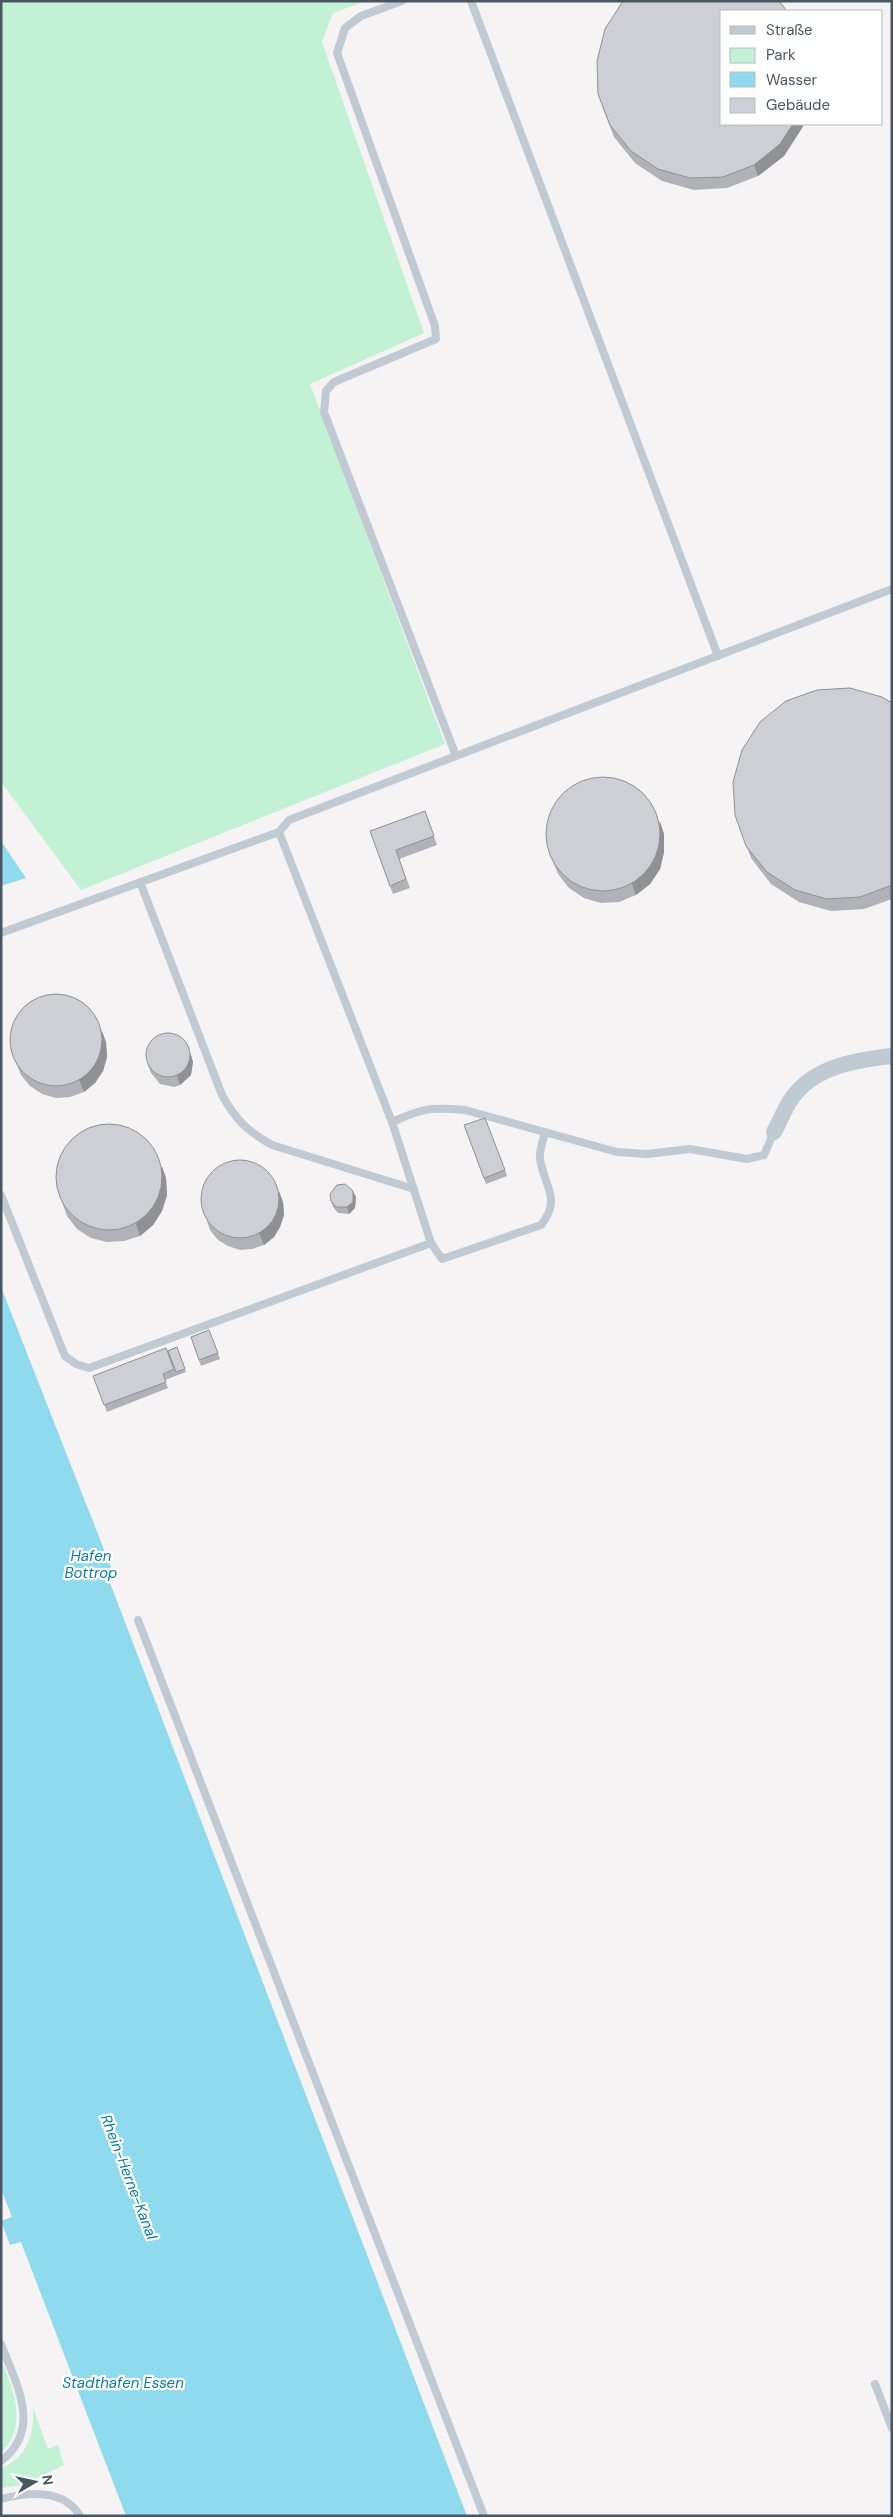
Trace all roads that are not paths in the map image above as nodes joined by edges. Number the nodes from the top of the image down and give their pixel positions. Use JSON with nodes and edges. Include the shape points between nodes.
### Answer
{"nodes":[{"id":1,"x":402,"y":1,"type":"edge"},
{"id":2,"x":471,"y":1,"type":"edge"},
{"id":3,"x":892,"y":589,"type":"edge"},
{"id":4,"x":718,"y":656,"type":"junction"},
{"id":5,"x":456,"y":756,"type":"junction"},
{"id":6,"x":279,"y":832,"type":"junction"},
{"id":7,"x":140,"y":882,"type":"junction"},
{"id":8,"x":1,"y":932,"type":"edge"},
{"id":9,"x":892,"y":1056,"type":"edge"},
{"id":10,"x":392,"y":1122,"type":"junction"},
{"id":11,"x":545,"y":1132,"type":"junction"},
{"id":12,"x":774,"y":1132,"type":"joint"},
{"id":13,"x":414,"y":1189,"type":"junction"},
{"id":14,"x":1,"y":1195,"type":"edge"},
{"id":15,"x":431,"y":1243,"type":"junction"},
{"id":16,"x":138,"y":1620,"type":"dead end"},
{"id":17,"x":1,"y":2344,"type":"edge"},
{"id":18,"x":874,"y":2384,"type":"dead end"},
{"id":19,"x":892,"y":2428,"type":"edge"},
{"id":20,"x":1,"y":2461,"type":"edge"},
{"id":21,"x":1,"y":2499,"type":"edge"},
{"id":22,"x":80,"y":2516,"type":"edge"},
{"id":23,"x":484,"y":2516,"type":"edge"}],
"edges":[{"from":1,"to":5,"type":"lane","via":[[361,16],[345,28],[337,53],[435,326],[436,339],[334,382],[326,391],[324,412]]},
{"from":2,"to":4,"type":"lane"},
{"from":3,"to":4,"type":"lane"},
{"from":4,"to":5,"type":"lane"},
{"from":5,"to":6,"type":"lane","via":[[290,820]]},
{"from":6,"to":7,"type":"lane"},
{"from":6,"to":10,"type":"lane"},
{"from":7,"to":8,"type":"lane"},
{"from":7,"to":13,"type":"lane","via":[[222,1095],[234,1116],[252,1134],[272,1145]]},
{"from":9,"to":12,"type":"street","via":[[855,1061],[820,1074],[793,1097]]},
{"from":10,"to":11,"type":"lane","via":[[421,1110],[440,1108],[465,1110]]},
{"from":10,"to":13,"type":"lane"},
{"from":11,"to":12,"type":"lane","via":[[617,1152],[647,1154],[690,1149],[747,1160],[764,1155]]},
{"from":11,"to":15,"type":"lane","via":[[540,1158],[551,1194],[550,1214],[541,1225],[442,1258]]},
{"from":13,"to":15,"type":"lane"},
{"from":14,"to":15,"type":"lane","via":[[65,1356],[89,1368]]},
{"from":16,"to":23,"type":"lane"},
{"from":17,"to":20,"type":"lane","via":[[25,2414],[19,2443]]},
{"from":18,"to":19,"type":"lane"},
{"from":21,"to":22,"type":"lane","via":[[30,2494],[53,2495],[69,2502]]}]}
